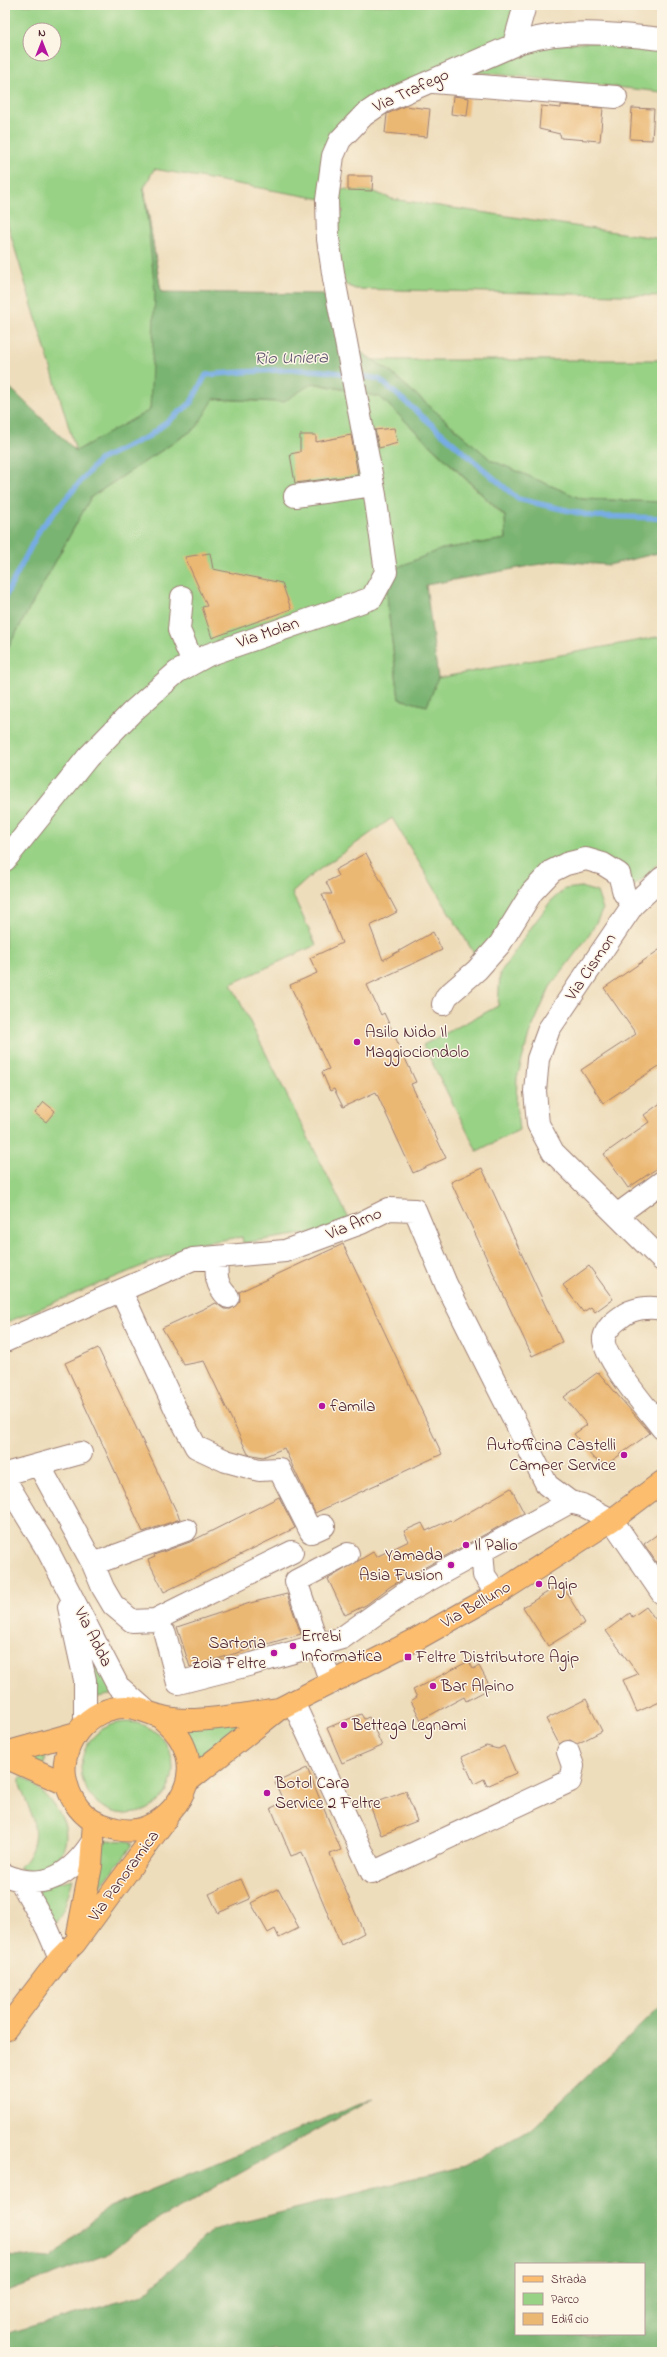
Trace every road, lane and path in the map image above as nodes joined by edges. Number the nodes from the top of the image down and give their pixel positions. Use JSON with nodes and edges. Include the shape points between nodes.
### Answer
{"nodes":[{"id":1,"x":525,"y":5,"type":"edge"},
{"id":2,"x":662,"y":39,"type":"edge"},
{"id":3,"x":514,"y":44,"type":"junction"},
{"id":4,"x":430,"y":82,"type":"junction"},
{"id":5,"x":616,"y":97,"type":"dead end"},
{"id":6,"x":348,"y":360,"type":"joint"},
{"id":7,"x":373,"y":485,"type":"junction"},
{"id":8,"x":295,"y":496,"type":"dead end"},
{"id":9,"x":182,"y":597,"type":"dead end"},
{"id":10,"x":193,"y":663,"type":"junction"},
{"id":11,"x":5,"y":860,"type":"edge"},
{"id":12,"x":662,"y":878,"type":"edge"},
{"id":13,"x":633,"y":905,"type":"junction"},
{"id":14,"x":443,"y":1004,"type":"dead end"},
{"id":15,"x":662,"y":1182,"type":"edge"},
{"id":16,"x":617,"y":1215,"type":"junction"},
{"id":17,"x":217,"y":1257,"type":"junction"},
{"id":18,"x":662,"y":1260,"type":"edge"},
{"id":19,"x":121,"y":1291,"type":"junction"},
{"id":20,"x":228,"y":1297,"type":"dead end"},
{"id":21,"x":662,"y":1309,"type":"edge"},
{"id":22,"x":5,"y":1341,"type":"edge"},
{"id":23,"x":662,"y":1428,"type":"edge"},
{"id":24,"x":81,"y":1453,"type":"dead end"},
{"id":25,"x":39,"y":1465,"type":"junction"},
{"id":26,"x":5,"y":1474,"type":"edge"},
{"id":27,"x":5,"y":1480,"type":"edge"},
{"id":28,"x":662,"y":1482,"type":"edge"},
{"id":29,"x":570,"y":1502,"type":"junction"},
{"id":30,"x":612,"y":1520,"type":"junction"},
{"id":31,"x":324,"y":1526,"type":"dead end"},
{"id":32,"x":186,"y":1530,"type":"dead end"},
{"id":33,"x":482,"y":1550,"type":"junction"},
{"id":34,"x":292,"y":1552,"type":"dead end"},
{"id":35,"x":348,"y":1554,"type":"dead end"},
{"id":36,"x":51,"y":1557,"type":"junction"},
{"id":37,"x":93,"y":1564,"type":"junction"},
{"id":38,"x":662,"y":1593,"type":"edge"},
{"id":39,"x":497,"y":1594,"type":"junction"},
{"id":40,"x":164,"y":1634,"type":"dead end"},
{"id":41,"x":318,"y":1644,"type":"junction"},
{"id":42,"x":331,"y":1683,"type":"junction"},
{"id":43,"x":286,"y":1706,"type":"junction"},
{"id":44,"x":152,"y":1713,"type":"junction"},
{"id":45,"x":81,"y":1728,"type":"junction"},
{"id":46,"x":568,"y":1752,"type":"dead end"},
{"id":47,"x":5,"y":1753,"type":"edge"},
{"id":48,"x":5,"y":1757,"type":"edge"},
{"id":49,"x":187,"y":1782,"type":"junction"},
{"id":50,"x":66,"y":1784,"type":"junction"},
{"id":51,"x":173,"y":1810,"type":"junction"},
{"id":52,"x":93,"y":1831,"type":"junction"},
{"id":53,"x":13,"y":1878,"type":"edge"},
{"id":54,"x":68,"y":1950,"type":"junction"},
{"id":55,"x":5,"y":2030,"type":"edge"}],
"edges":[{"from":1,"to":3,"type":"street"},
{"from":2,"to":3,"type":"street","name":"Via Trafego","via":[[576,32],[538,37]]},
{"from":3,"to":4,"type":"street","name":"Via Trafego"},
{"from":4,"to":5,"type":"street"},
{"from":4,"to":6,"type":"street","name":"Via Trafego","via":[[382,102],[364,115],[340,140],[333,156],[327,200],[328,238]]},
{"from":6,"to":7,"type":"street","name":"Via Molan"},
{"from":7,"to":8,"type":"street"},
{"from":7,"to":10,"type":"street","name":"Via Molan","via":[[386,572],[372,598],[215,652]]},
{"from":9,"to":10,"type":"street","via":[[179,630]]},
{"from":10,"to":11,"type":"street","name":"Via Molan","via":[[177,672],[143,702],[88,757]]},
{"from":12,"to":13,"type":"street"},
{"from":13,"to":14,"type":"street","via":[[624,892],[619,874],[603,864],[586,859],[552,871],[532,892],[500,944],[447,996]]},
{"from":13,"to":16,"type":"street","name":"Via Cismon","via":[[549,1029],[538,1059],[535,1091],[538,1124],[553,1152]]},
{"from":15,"to":16,"type":"street"},
{"from":16,"to":18,"type":"street","name":"Via Cismon"},
{"from":17,"to":19,"type":"street","name":"Via Arno","via":[[193,1259]]},
{"from":17,"to":20,"type":"street","via":[[216,1276],[220,1290]]},
{"from":17,"to":29,"type":"street","name":"Via Arno","via":[[285,1251],[361,1223],[389,1209],[415,1210],[446,1284],[547,1485]]},
{"from":19,"to":22,"type":"street","name":"Via Arno"},
{"from":19,"to":31,"type":"street","via":[[196,1447],[226,1461],[259,1470],[279,1469],[311,1532]]},
{"from":21,"to":23,"type":"street","via":[[645,1307],[624,1314],[610,1326],[604,1338],[610,1358]]},
{"from":24,"to":25,"type":"street"},
{"from":25,"to":26,"type":"street"},
{"from":25,"to":37,"type":"street"},
{"from":27,"to":36,"type":"street","name":"Via Adda"},
{"from":28,"to":30,"type":"main road","name":"Via Belluno"},
{"from":29,"to":30,"type":"street","name":"Via Arno"},
{"from":29,"to":33,"type":"street"},
{"from":30,"to":38,"type":"street"},
{"from":30,"to":39,"type":"main road","name":"Via Belluno"},
{"from":32,"to":37,"type":"street"},
{"from":33,"to":39,"type":"street","via":[[484,1575]]},
{"from":33,"to":41,"type":"street","via":[[405,1593],[342,1638]]},
{"from":34,"to":37,"type":"street","via":[[155,1620],[132,1621],[113,1605]]},
{"from":35,"to":41,"type":"street","via":[[296,1581]]},
{"from":36,"to":44,"type":"street","name":"Via Adda","via":[[118,1686]]},
{"from":36,"to":45,"type":"street","name":"Via Adda","via":[[70,1612],[82,1659],[87,1698]]},
{"from":39,"to":42,"type":"main road","name":"Via Belluno"},
{"from":40,"to":41,"type":"street","via":[[178,1683]]},
{"from":41,"to":42,"type":"street"},
{"from":42,"to":43,"type":"main road","name":"Via Belluno"},
{"from":43,"to":44,"type":"main road","name":"Via Belluno","via":[[189,1720]]},
{"from":43,"to":46,"type":"street","via":[[372,1873],[570,1781],[573,1766]]},
{"from":43,"to":49,"type":"main road","name":"Via Belluno"},
{"from":44,"to":45,"type":"main road","name":"Via Belluno","via":[[126,1707],[108,1710]]},
{"from":44,"to":49,"type":"main road","via":[[174,1729],[184,1745],[188,1763]]},
{"from":45,"to":47,"type":"main road","name":"Via Belluno"},
{"from":45,"to":50,"type":"main road","via":[[68,1749],[64,1766]]},
{"from":48,"to":50,"type":"main road"},
{"from":49,"to":51,"type":"main road","via":[[182,1797]]},
{"from":50,"to":52,"type":"main road","via":[[72,1799]]},
{"from":51,"to":52,"type":"main road","via":[[156,1823],[136,1830]]},
{"from":51,"to":54,"type":"main road","name":"Via Panoramica"},
{"from":52,"to":53,"type":"street","via":[[83,1857],[68,1871],[48,1881]]},
{"from":52,"to":54,"type":"main road","name":"Via Panoramica","via":[[86,1899]]},
{"from":53,"to":54,"type":"street","via":[[47,1928]]},
{"from":54,"to":55,"type":"main road","name":"Via Panoramica"}]}
